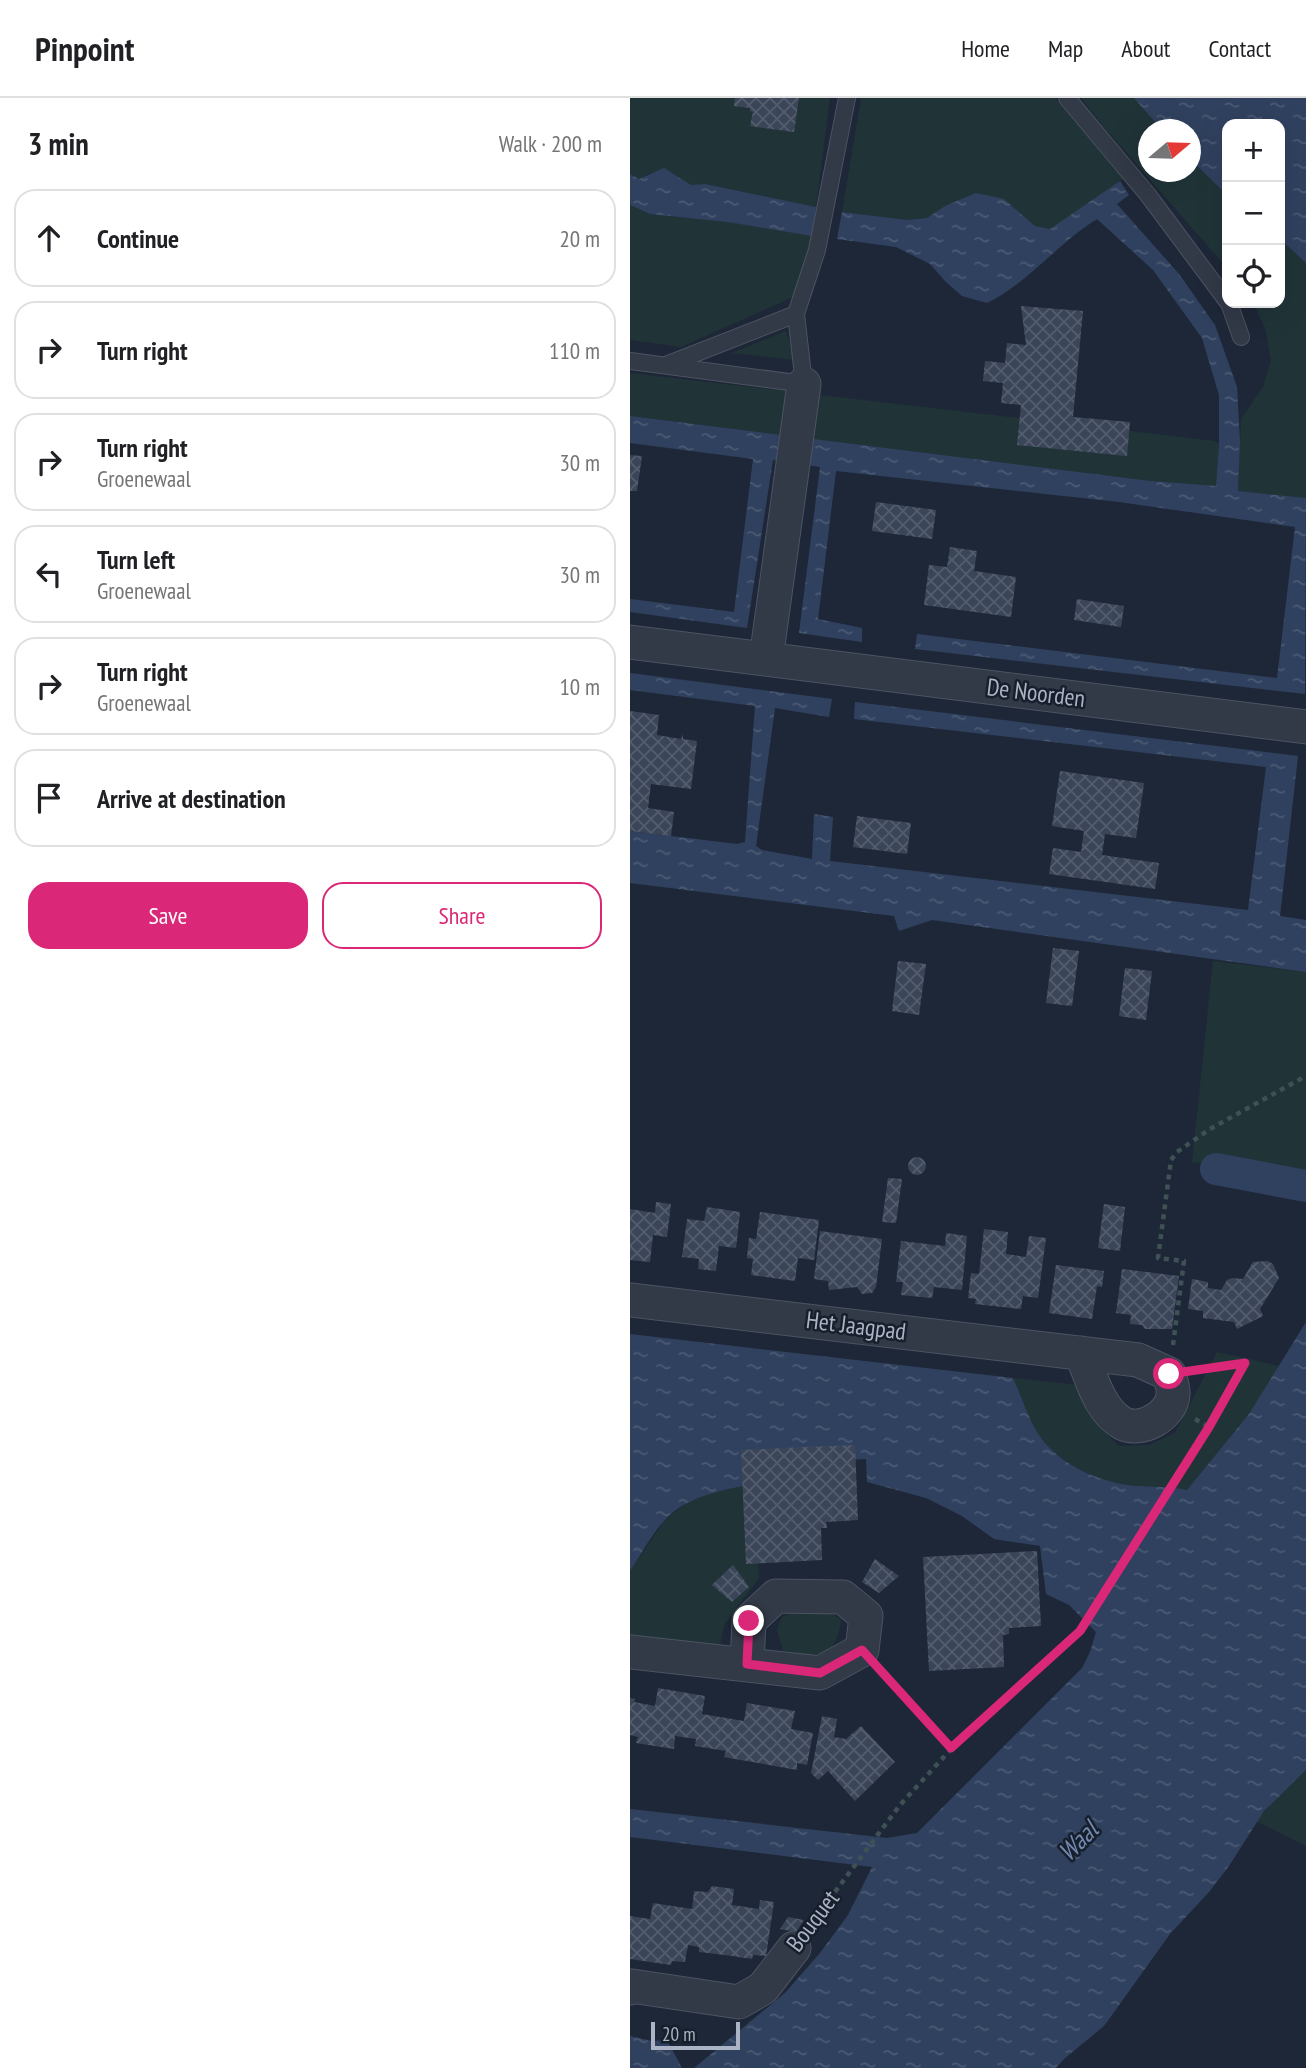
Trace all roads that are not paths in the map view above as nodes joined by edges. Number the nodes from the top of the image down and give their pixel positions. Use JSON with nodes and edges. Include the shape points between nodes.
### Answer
{"nodes":[{"id":1,"x":847,"y":98,"type":"edge"},
{"id":2,"x":1067,"y":98,"type":"edge"},
{"id":3,"x":1222,"y":294,"type":"edge"},
{"id":4,"x":1230,"y":308,"type":"edge"},
{"id":5,"x":796,"y":314,"type":"junction"},
{"id":6,"x":1241,"y":337,"type":"dead end"},
{"id":7,"x":630,"y":361,"type":"edge"},
{"id":8,"x":667,"y":365,"type":"junction"},
{"id":9,"x":804,"y":384,"type":"junction"},
{"id":10,"x":630,"y":642,"type":"edge"},
{"id":11,"x":766,"y":659,"type":"junction"},
{"id":12,"x":1306,"y":727,"type":"edge"},
{"id":13,"x":630,"y":1300,"type":"edge"},
{"id":14,"x":1081,"y":1353,"type":"junction"},
{"id":15,"x":630,"y":1652,"type":"edge"},
{"id":16,"x":747,"y":1664,"type":"junction"},
{"id":17,"x":794,"y":1948,"type":"road end"},
{"id":18,"x":630,"y":1988,"type":"edge"}],
"edges":[{"from":1,"to":5,"type":"lane","via":[[817,250]]},
{"from":2,"to":3,"type":"lane"},
{"from":4,"to":6,"type":"lane"},
{"from":5,"to":8,"type":"lane"},
{"from":5,"to":9,"type":"lane"},
{"from":7,"to":8,"type":"lane"},
{"from":8,"to":9,"type":"lane"},
{"from":9,"to":11,"type":"street"},
{"from":10,"to":11,"type":"street","name":"De Noorden"},
{"from":11,"to":12,"type":"street","name":"De Noorden"},
{"from":13,"to":14,"type":"street","name":"Het Jaagpad"},
{"from":14,"to":14,"type":"street","name":"Het Jaagpad","via":[[1103,1405],[1123,1424],[1141,1425],[1159,1418],[1170,1406],[1174,1394],[1169,1374],[1138,1360]]},
{"from":15,"to":16,"type":"street"},
{"from":16,"to":16,"type":"street","via":[[749,1621],[776,1597],[843,1597],[866,1616],[862,1650],[820,1673]]},
{"from":17,"to":18,"type":"street","name":"Bouquet","via":[[763,1988],[739,2002]]}]}
